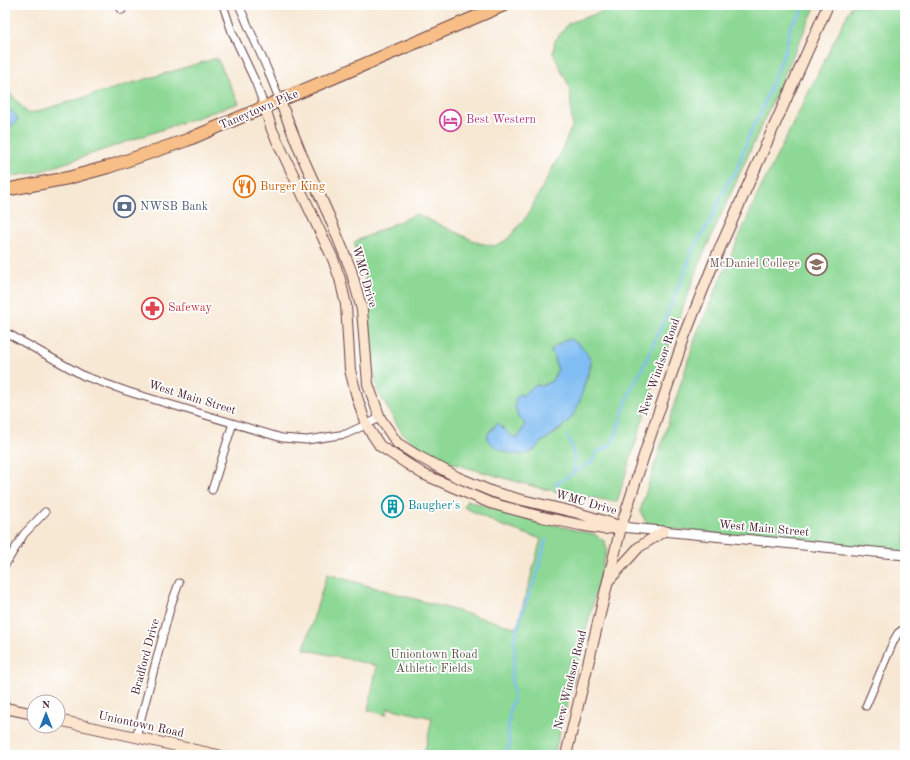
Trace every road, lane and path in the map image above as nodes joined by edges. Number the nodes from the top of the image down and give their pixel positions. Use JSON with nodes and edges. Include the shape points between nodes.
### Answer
{"nodes":[{"id":1,"x":223,"y":5,"type":"edge"},
{"id":2,"x":239,"y":5,"type":"edge"},
{"id":3,"x":504,"y":5,"type":"edge"},
{"id":4,"x":828,"y":5,"type":"edge"},
{"id":5,"x":280,"y":101,"type":"junction"},
{"id":6,"x":264,"y":108,"type":"junction"},
{"id":7,"x":5,"y":190,"type":"edge"},
{"id":8,"x":5,"y":332,"type":"edge"},
{"id":9,"x":380,"y":418,"type":"junction"},
{"id":10,"x":233,"y":423,"type":"junction"},
{"id":11,"x":366,"y":425,"type":"junction"},
{"id":12,"x":212,"y":490,"type":"dead end"},
{"id":13,"x":45,"y":512,"type":"dead end"},
{"id":14,"x":621,"y":527,"type":"junction"},
{"id":15,"x":664,"y":531,"type":"junction"},
{"id":16,"x":905,"y":555,"type":"edge"},
{"id":17,"x":5,"y":565,"type":"edge"},
{"id":18,"x":608,"y":582,"type":"junction"},
{"id":19,"x":179,"y":583,"type":"dead end"},
{"id":20,"x":905,"y":628,"type":"edge"},
{"id":21,"x":866,"y":706,"type":"dead end"},
{"id":22,"x":5,"y":708,"type":"edge"},
{"id":23,"x":26,"y":712,"type":"edge"},
{"id":24,"x":66,"y":722,"type":"edge"},
{"id":25,"x":136,"y":736,"type":"junction"},
{"id":26,"x":202,"y":753,"type":"edge"},
{"id":27,"x":218,"y":755,"type":"edge"},
{"id":28,"x":566,"y":755,"type":"edge"}],
"edges":[{"from":1,"to":6,"type":"street"},
{"from":2,"to":5,"type":"street"},
{"from":3,"to":5,"type":"highway","name":"Taneytown Pike"},
{"from":4,"to":14,"type":"main road","name":"New Windsor Road","via":[[716,257],[685,335]]},
{"from":5,"to":6,"type":"highway","name":"Taneytown Pike"},
{"from":5,"to":9,"type":"main road","name":"WMC Drive","via":[[351,270],[362,310],[368,384]]},
{"from":6,"to":7,"type":"highway","name":"Taneytown Pike","via":[[187,140],[108,167],[68,178]]},
{"from":6,"to":11,"type":"main road","name":"WMC Drive","via":[[340,279],[346,305],[350,370]]},
{"from":8,"to":10,"type":"street","name":"West Main Street","via":[[84,376]]},
{"from":9,"to":11,"type":"street","name":"West Main Street"},
{"from":9,"to":14,"type":"main road","name":"WMC Drive","via":[[397,443],[457,477],[493,492],[578,513]]},
{"from":10,"to":11,"type":"street","name":"West Main Street","via":[[297,440],[346,434]]},
{"from":10,"to":12,"type":"street"},
{"from":11,"to":14,"type":"main road","name":"WMC Drive","via":[[380,446],[423,474],[490,503],[580,525],[604,529]]},
{"from":13,"to":17,"type":"street","via":[[24,534]]},
{"from":14,"to":15,"type":"street","name":"West Main Street"},
{"from":14,"to":18,"type":"main road","name":"New Windsor Road"},
{"from":15,"to":16,"type":"street","name":"West Main Street"},
{"from":15,"to":18,"type":"main road","via":[[638,547]]},
{"from":18,"to":28,"type":"main road","name":"New Windsor Road"},
{"from":19,"to":25,"type":"street","name":"Bradford Drive"},
{"from":20,"to":21,"type":"street","via":[[894,640]]},
{"from":22,"to":23,"type":"main road"},
{"from":24,"to":25,"type":"main road","name":"Uniontown Road"},
{"from":25,"to":26,"type":"main road","name":"Uniontown Road"},
{"from":26,"to":27,"type":"main road","name":"Uniontown Road"}]}
